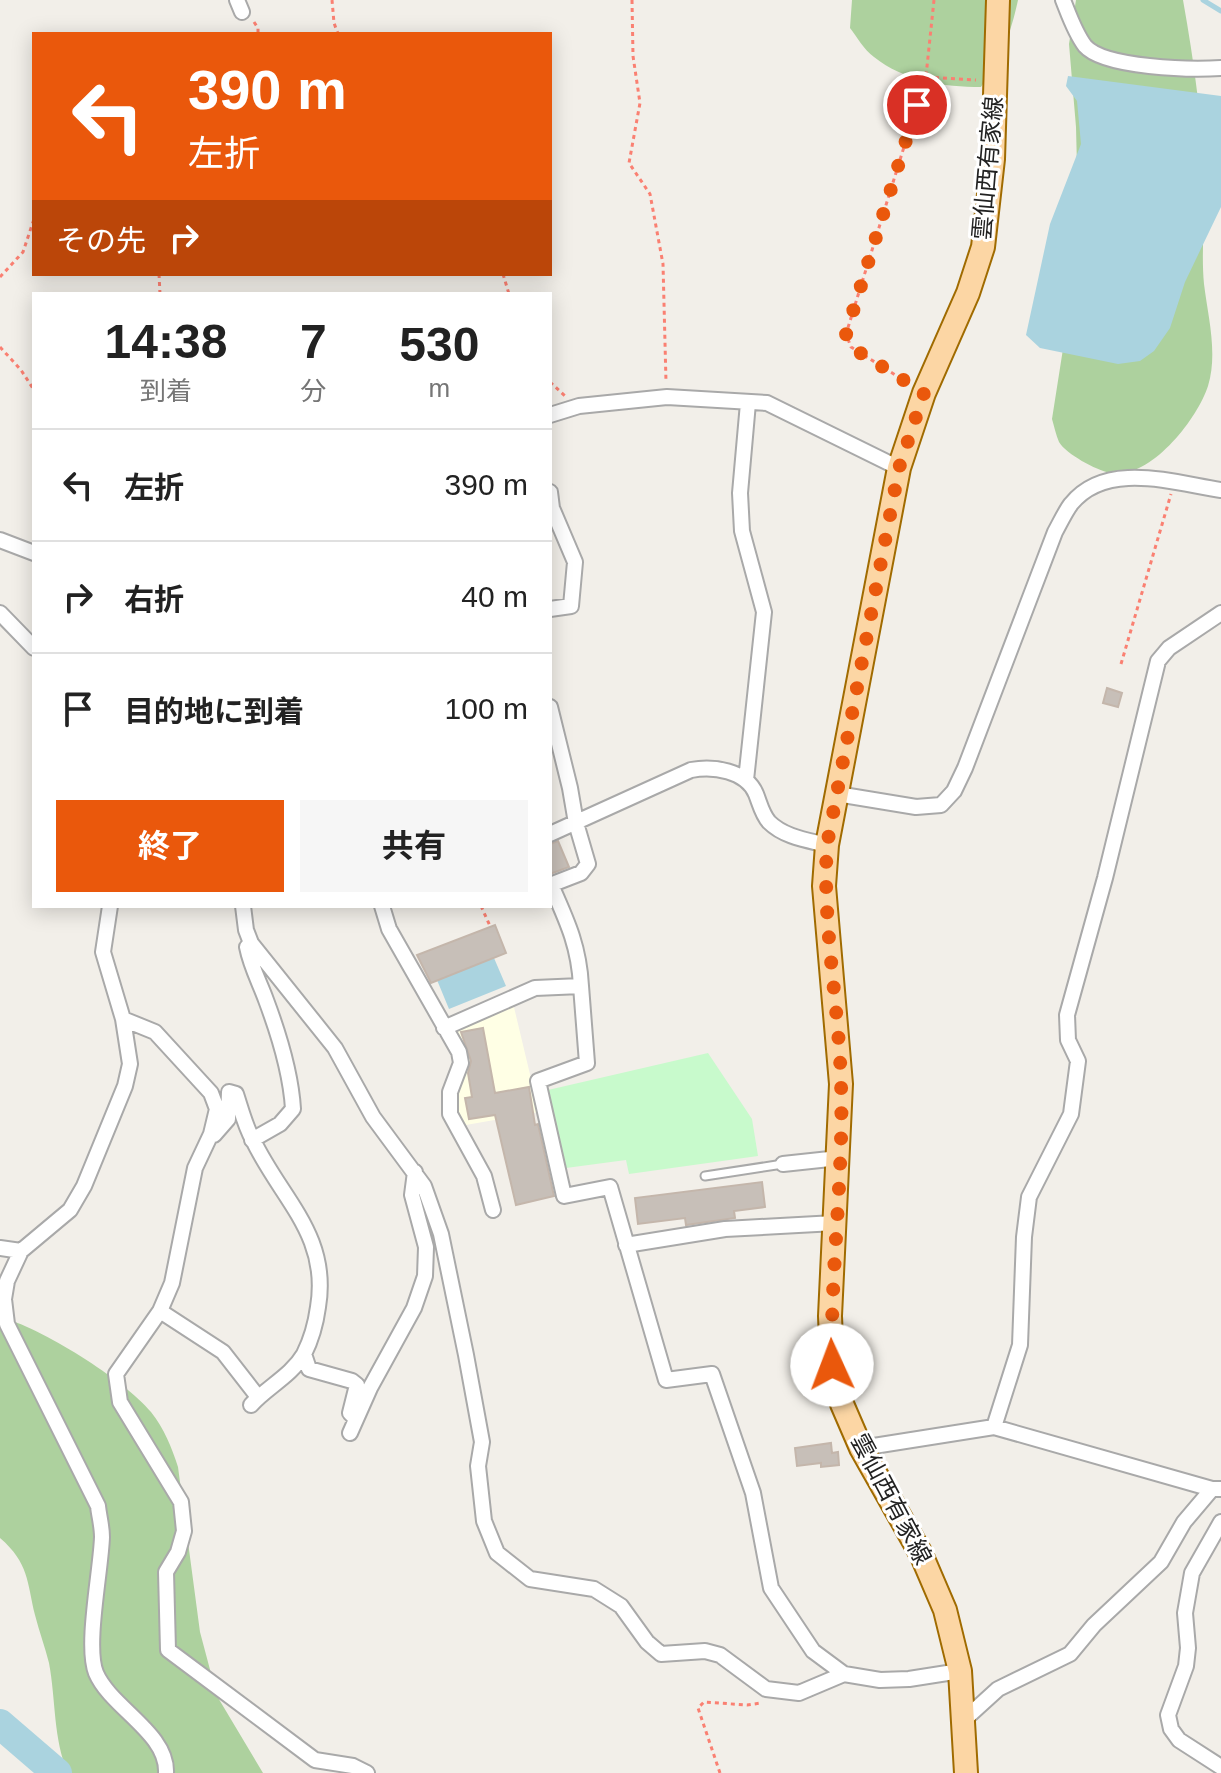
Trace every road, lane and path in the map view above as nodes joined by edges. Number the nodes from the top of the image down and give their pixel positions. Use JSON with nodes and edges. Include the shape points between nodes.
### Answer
{"nodes":[{"id":1,"x":332,"y":0,"type":"edge"},
{"id":2,"x":632,"y":0,"type":"edge"},
{"id":3,"x":934,"y":0,"type":"edge"},
{"id":4,"x":998,"y":0,"type":"edge"},
{"id":5,"x":1063,"y":0,"type":"edge"},
{"id":6,"x":337,"y":32,"type":"edge"},
{"id":7,"x":1221,"y":68,"type":"edge"},
{"id":8,"x":926,"y":76,"type":"junction"},
{"id":9,"x":995,"y":82,"type":"junction"},
{"id":10,"x":32,"y":225,"type":"edge"},
{"id":11,"x":0,"y":277,"type":"edge"},
{"id":12,"x":0,"y":347,"type":"edge"},
{"id":13,"x":32,"y":387,"type":"edge"},
{"id":14,"x":924,"y":393,"type":"junction"},
{"id":15,"x":667,"y":397,"type":"junction"},
{"id":16,"x":748,"y":403,"type":"junction"},
{"id":17,"x":552,"y":414,"type":"edge"},
{"id":18,"x":899,"y":468,"type":"junction"},
{"id":19,"x":1175,"y":483,"type":"junction"},
{"id":20,"x":1221,"y":490,"type":"edge"},
{"id":21,"x":552,"y":508,"type":"edge"},
{"id":22,"x":0,"y":540,"type":"edge"},
{"id":23,"x":32,"y":552,"type":"edge"},
{"id":24,"x":552,"y":609,"type":"edge"},
{"id":25,"x":0,"y":613,"type":"edge"},
{"id":26,"x":1221,"y":613,"type":"edge"},
{"id":27,"x":32,"y":646,"type":"edge"},
{"id":28,"x":1121,"y":664,"type":"dead end"},
{"id":29,"x":552,"y":715,"type":"edge"},
{"id":30,"x":746,"y":780,"type":"junction"},
{"id":31,"x":837,"y":794,"type":"junction"},
{"id":32,"x":576,"y":823,"type":"junction"},
{"id":33,"x":552,"y":833,"type":"edge"},
{"id":34,"x":827,"y":845,"type":"junction"},
{"id":35,"x":552,"y":884,"type":"edge"},
{"id":36,"x":552,"y":889,"type":"edge"},
{"id":37,"x":110,"y":908,"type":"edge"},
{"id":38,"x":243,"y":908,"type":"edge"},
{"id":39,"x":383,"y":908,"type":"edge"},
{"id":40,"x":482,"y":908,"type":"edge"},
{"id":41,"x":490,"y":926,"type":"dead end"},
{"id":42,"x":251,"y":943,"type":"junction"},
{"id":43,"x":581,"y":986,"type":"junction"},
{"id":44,"x":123,"y":1019,"type":"junction"},
{"id":45,"x":444,"y":1028,"type":"junction"},
{"id":46,"x":211,"y":1134,"type":"junction"},
{"id":47,"x":252,"y":1140,"type":"junction"},
{"id":48,"x":839,"y":1158,"type":"junction"},
{"id":49,"x":783,"y":1164,"type":"joint"},
{"id":50,"x":415,"y":1172,"type":"junction"},
{"id":51,"x":705,"y":1176,"type":"dead end"},
{"id":52,"x":493,"y":1210,"type":"dead end"},
{"id":53,"x":835,"y":1223,"type":"junction"},
{"id":54,"x":626,"y":1245,"type":"junction"},
{"id":55,"x":0,"y":1248,"type":"edge"},
{"id":56,"x":21,"y":1251,"type":"junction"},
{"id":57,"x":160,"y":1311,"type":"junction"},
{"id":58,"x":304,"y":1354,"type":"junction"},
{"id":59,"x":994,"y":1427,"type":"junction"},
{"id":60,"x":861,"y":1448,"type":"junction"},
{"id":61,"x":1219,"y":1489,"type":"edge"},
{"id":62,"x":1221,"y":1522,"type":"edge"},
{"id":63,"x":960,"y":1671,"type":"junction"},
{"id":64,"x":844,"y":1674,"type":"junction"},
{"id":65,"x":761,"y":1703,"type":"dead end"},
{"id":66,"x":965,"y":1719,"type":"junction"},
{"id":67,"x":1221,"y":1767,"type":"edge"},
{"id":68,"x":166,"y":1773,"type":"edge"},
{"id":69,"x":367,"y":1773,"type":"edge"},
{"id":70,"x":720,"y":1773,"type":"edge"},
{"id":71,"x":966,"y":1773,"type":"edge"}],
"edges":[{"from":1,"to":6,"type":"path"},
{"from":2,"to":15,"type":"path","via":[[640,103],[629,163],[650,194],[663,264]]},
{"from":3,"to":8,"type":"path"},
{"from":4,"to":9,"type":"main road","name":"雲仙西有家線"},
{"from":5,"to":7,"type":"street","via":[[1079,36],[1098,56]]},
{"from":8,"to":9,"type":"path"},
{"from":8,"to":14,"type":"path","via":[[846,334],[851,347]]},
{"from":9,"to":14,"type":"main road","name":"雲仙西有家線","via":[[983,247]]},
{"from":10,"to":11,"type":"path","via":[[23,252]]},
{"from":12,"to":13,"type":"path"},
{"from":14,"to":18,"type":"main road","name":"雲仙西有家線"},
{"from":15,"to":16,"type":"street"},
{"from":15,"to":17,"type":"street","via":[[579,406]]},
{"from":16,"to":18,"type":"street","via":[[767,403]]},
{"from":16,"to":30,"type":"street","via":[[742,531],[764,612]]},
{"from":18,"to":31,"type":"main road","name":"雲仙西有家線"},
{"from":19,"to":20,"type":"street"},
{"from":19,"to":28,"type":"path"},
{"from":19,"to":31,"type":"street","via":[[1130,477],[1105,481],[1071,504],[1055,532],[965,768],[941,805],[916,807]]},
{"from":21,"to":24,"type":"street","via":[[575,562],[571,606]]},
{"from":22,"to":23,"type":"street"},
{"from":25,"to":27,"type":"street"},
{"from":26,"to":59,"type":"street","via":[[1158,661],[1067,1015],[1068,1040],[1078,1061],[1071,1114],[1029,1197],[1020,1345]]},
{"from":29,"to":32,"type":"street"},
{"from":30,"to":32,"type":"street","via":[[725,770],[691,770]]},
{"from":30,"to":34,"type":"street","via":[[770,823]]},
{"from":31,"to":34,"type":"main road","name":"雲仙西有家線"},
{"from":32,"to":33,"type":"street"},
{"from":32,"to":35,"type":"street","via":[[588,864],[581,873]]},
{"from":34,"to":48,"type":"main road","name":"雲仙西有家線","via":[[824,886],[841,1084]]},
{"from":36,"to":43,"type":"street","via":[[574,935]]},
{"from":37,"to":44,"type":"street","via":[[103,952]]},
{"from":38,"to":42,"type":"street"},
{"from":39,"to":45,"type":"street"},
{"from":40,"to":41,"type":"path"},
{"from":42,"to":47,"type":"street","via":[[251,966],[266,1000],[293,1109],[280,1124]]},
{"from":42,"to":50,"type":"street","via":[[335,1048],[373,1117]]},
{"from":43,"to":45,"type":"street","via":[[535,988]]},
{"from":43,"to":54,"type":"street","via":[[587,1063],[538,1081],[564,1196],[610,1187]]},
{"from":44,"to":46,"type":"street","via":[[155,1032],[211,1093],[217,1109]]},
{"from":44,"to":56,"type":"street","via":[[130,1064],[125,1086],[84,1186],[70,1210]]},
{"from":45,"to":52,"type":"street","via":[[461,1063],[450,1092],[450,1114],[484,1176]]},
{"from":46,"to":47,"type":"street","via":[[228,1119],[229,1092],[236,1094]]},
{"from":46,"to":57,"type":"street","via":[[195,1168],[172,1283]]},
{"from":47,"to":58,"type":"street","via":[[317,1254],[322,1284]]},
{"from":48,"to":49,"type":"street"},
{"from":48,"to":53,"type":"main road","name":"雲仙西有家線"},
{"from":49,"to":51,"type":"lane"},
{"from":50,"to":58,"type":"street","via":[[412,1195],[426,1247],[425,1276],[353,1426],[350,1413],[357,1385],[309,1369]]},
{"from":50,"to":64,"type":"street","via":[[441,1234],[482,1442],[478,1466],[484,1521],[497,1553],[530,1579],[594,1589],[621,1606],[661,1654],[720,1655],[766,1689],[788,1692],[799,1693]]},
{"from":53,"to":54,"type":"street","via":[[725,1229]]},
{"from":53,"to":60,"type":"main road","name":"雲仙西有家線","via":[[832,1365]]},
{"from":54,"to":64,"type":"street","via":[[666,1380],[712,1374],[753,1493],[771,1588],[813,1651]]},
{"from":55,"to":56,"type":"street"},
{"from":56,"to":68,"type":"street","via":[[7,1281],[7,1324],[98,1506],[102,1534],[93,1663],[105,1689],[164,1756]]},
{"from":57,"to":58,"type":"street","via":[[223,1352],[254,1401]]},
{"from":57,"to":69,"type":"street","via":[[116,1374],[120,1402],[181,1502],[184,1531],[166,1572],[168,1650],[315,1760]]},
{"from":59,"to":60,"type":"street"},
{"from":59,"to":61,"type":"street"},
{"from":60,"to":63,"type":"main road","name":"雲仙西有家線","via":[[921,1554],[945,1610]]},
{"from":61,"to":66,"type":"street","via":[[1184,1522],[1161,1562],[1070,1654],[998,1689]]},
{"from":62,"to":67,"type":"street","via":[[1192,1573],[1185,1613],[1186,1666],[1168,1715],[1179,1740]]},
{"from":63,"to":64,"type":"street","via":[[880,1680]]},
{"from":63,"to":66,"type":"main road","name":"雲仙西有家線"},
{"from":65,"to":70,"type":"path","via":[[704,1702],[698,1708]]},
{"from":66,"to":71,"type":"main road","name":"雲仙西有家線"}]}
